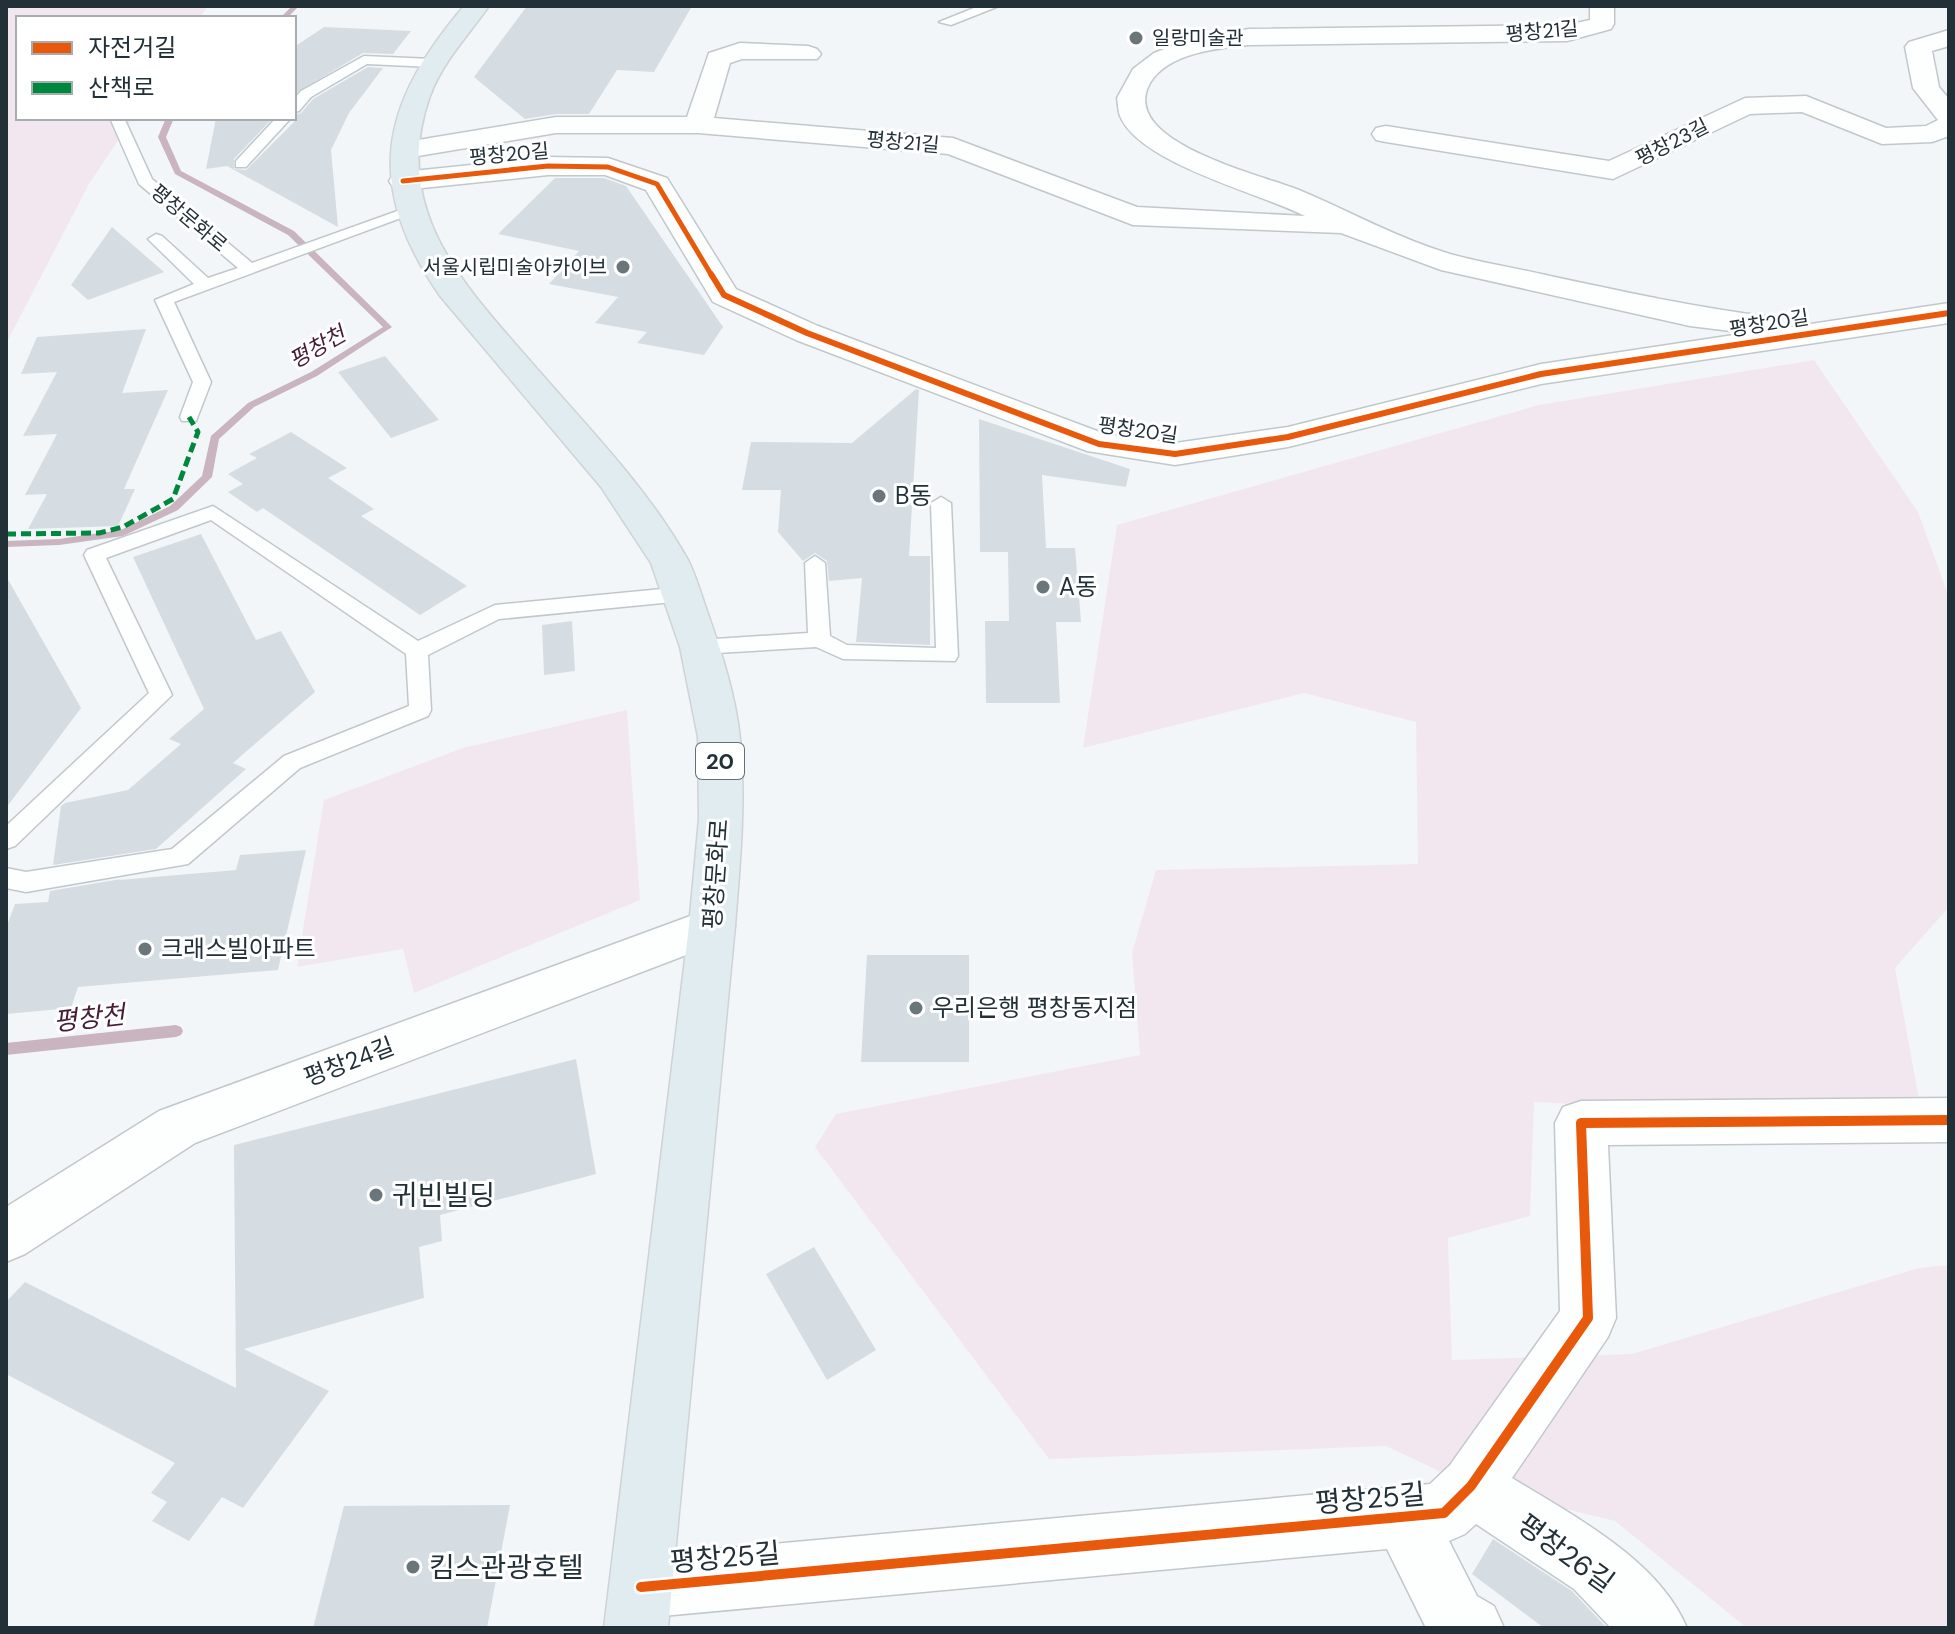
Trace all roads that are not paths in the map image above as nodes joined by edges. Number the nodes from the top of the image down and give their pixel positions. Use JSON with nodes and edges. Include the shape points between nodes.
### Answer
{"nodes":[{"id":1,"x":477,"y":6,"type":"edge"},
{"id":2,"x":992,"y":6,"type":"edge"},
{"id":3,"x":1602,"y":6,"type":"edge"},
{"id":4,"x":946,"y":22,"type":"dead end"},
{"id":5,"x":1949,"y":38,"type":"edge"},
{"id":6,"x":808,"y":54,"type":"dead end"},
{"id":7,"x":432,"y":63,"type":"junction"},
{"id":8,"x":296,"y":106,"type":"edge"},
{"id":9,"x":1949,"y":116,"type":"edge"},
{"id":10,"x":118,"y":120,"type":"edge"},
{"id":11,"x":282,"y":120,"type":"edge"},
{"id":12,"x":698,"y":125,"type":"junction"},
{"id":13,"x":1949,"y":125,"type":"edge"},
{"id":14,"x":1386,"y":134,"type":"dead end"},
{"id":15,"x":241,"y":164,"type":"dead end"},
{"id":16,"x":406,"y":181,"type":"junction"},
{"id":17,"x":1352,"y":227,"type":"junction"},
{"id":18,"x":156,"y":239,"type":"dead end"},
{"id":19,"x":250,"y":269,"type":"junction"},
{"id":20,"x":205,"y":285,"type":"junction"},
{"id":21,"x":1943,"y":323,"type":"edge"},
{"id":22,"x":1812,"y":333,"type":"junction"},
{"id":23,"x":189,"y":417,"type":"dead end"},
{"id":24,"x":941,"y":503,"type":"dead end"},
{"id":25,"x":815,"y":563,"type":"dead end"},
{"id":26,"x":683,"y":594,"type":"junction"},
{"id":27,"x":819,"y":640,"type":"junction"},
{"id":28,"x":700,"y":647,"type":"junction"},
{"id":29,"x":417,"y":651,"type":"junction"},
{"id":30,"x":6,"y":840,"type":"edge"},
{"id":31,"x":6,"y":878,"type":"edge"},
{"id":32,"x":712,"y":926,"type":"junction"},
{"id":33,"x":1949,"y":1120,"type":"edge"},
{"id":34,"x":6,"y":1237,"type":"edge"},
{"id":35,"x":1471,"y":1486,"type":"junction"},
{"id":36,"x":1403,"y":1517,"type":"junction"},
{"id":37,"x":638,"y":1608,"type":"edge"},
{"id":38,"x":1472,"y":1628,"type":"edge"},
{"id":39,"x":1655,"y":1628,"type":"edge"}],
"edges":[{"from":1,"to":7,"type":"main road"},
{"from":2,"to":4,"type":"lane"},
{"from":3,"to":17,"type":"street","name":"평창21길","via":[[1602,24],[1567,33],[1212,40],[1143,73],[1130,98],[1134,117],[1152,137],[1187,159],[1290,197]]},
{"from":5,"to":9,"type":"street","via":[[1918,47],[1926,88]]},
{"from":6,"to":12,"type":"street","via":[[740,51],[718,58]]},
{"from":7,"to":8,"type":"lane","via":[[364,60],[306,94]]},
{"from":7,"to":16,"type":"main road","via":[[410,111]]},
{"from":10,"to":19,"type":"lane","name":"평창문화로","via":[[145,181]]},
{"from":11,"to":15,"type":"lane"},
{"from":12,"to":16,"type":"street","name":"평창21길","via":[[556,125]]},
{"from":12,"to":17,"type":"street","name":"평창21길","via":[[953,146],[1133,216]]},
{"from":13,"to":14,"type":"street","name":"평창23길","via":[[1932,134],[1882,136],[1806,104],[1745,106],[1613,170]]},
{"from":16,"to":19,"type":"lane","name":"평창문화로"},
{"from":16,"to":22,"type":"street","name":"평창20길","via":[[548,166],[608,167],[657,184],[724,295],[807,333],[1099,444],[1175,454],[1288,437],[1541,374]]},
{"from":16,"to":26,"type":"main road","name":"평창문화로","number":"20","via":[[435,266],[614,480],[649,527]]},
{"from":17,"to":22,"type":"street","name":"평창21길","via":[[1441,261],[1526,282],[1690,316]]},
{"from":18,"to":20,"type":"lane"},
{"from":19,"to":20,"type":"lane","name":"평창문화로"},
{"from":20,"to":23,"type":"lane","name":"평창문화로","via":[[164,300],[202,382]]},
{"from":21,"to":22,"type":"street","name":"평창20길"},
{"from":24,"to":27,"type":"lane","via":[[947,656],[843,652]]},
{"from":25,"to":27,"type":"lane"},
{"from":26,"to":28,"type":"main road","name":"평창문화로","number":"20"},
{"from":26,"to":29,"type":"lane","via":[[495,612]]},
{"from":27,"to":28,"type":"lane"},
{"from":28,"to":32,"type":"main road","name":"평창문화로","number":"20","via":[[719,737],[721,819]]},
{"from":29,"to":30,"type":"lane","via":[[213,512],[94,555],[161,695]]},
{"from":29,"to":31,"type":"lane","via":[[420,710],[292,762],[179,857],[26,882]]},
{"from":32,"to":34,"type":"street","name":"평창24길","via":[[177,1127]]},
{"from":32,"to":37,"type":"main road","name":"평창문화로","number":"20"},
{"from":33,"to":35,"type":"street","name":"평창25길","via":[[1581,1123],[1588,1318]]},
{"from":35,"to":36,"type":"street","name":"평창25길","via":[[1444,1513]]},
{"from":35,"to":39,"type":"street","name":"평창26길","via":[[1596,1567]]},
{"from":36,"to":37,"type":"street","name":"평창25길"},
{"from":36,"to":38,"type":"street","name":"평창25길","via":[[1455,1618]]}]}
